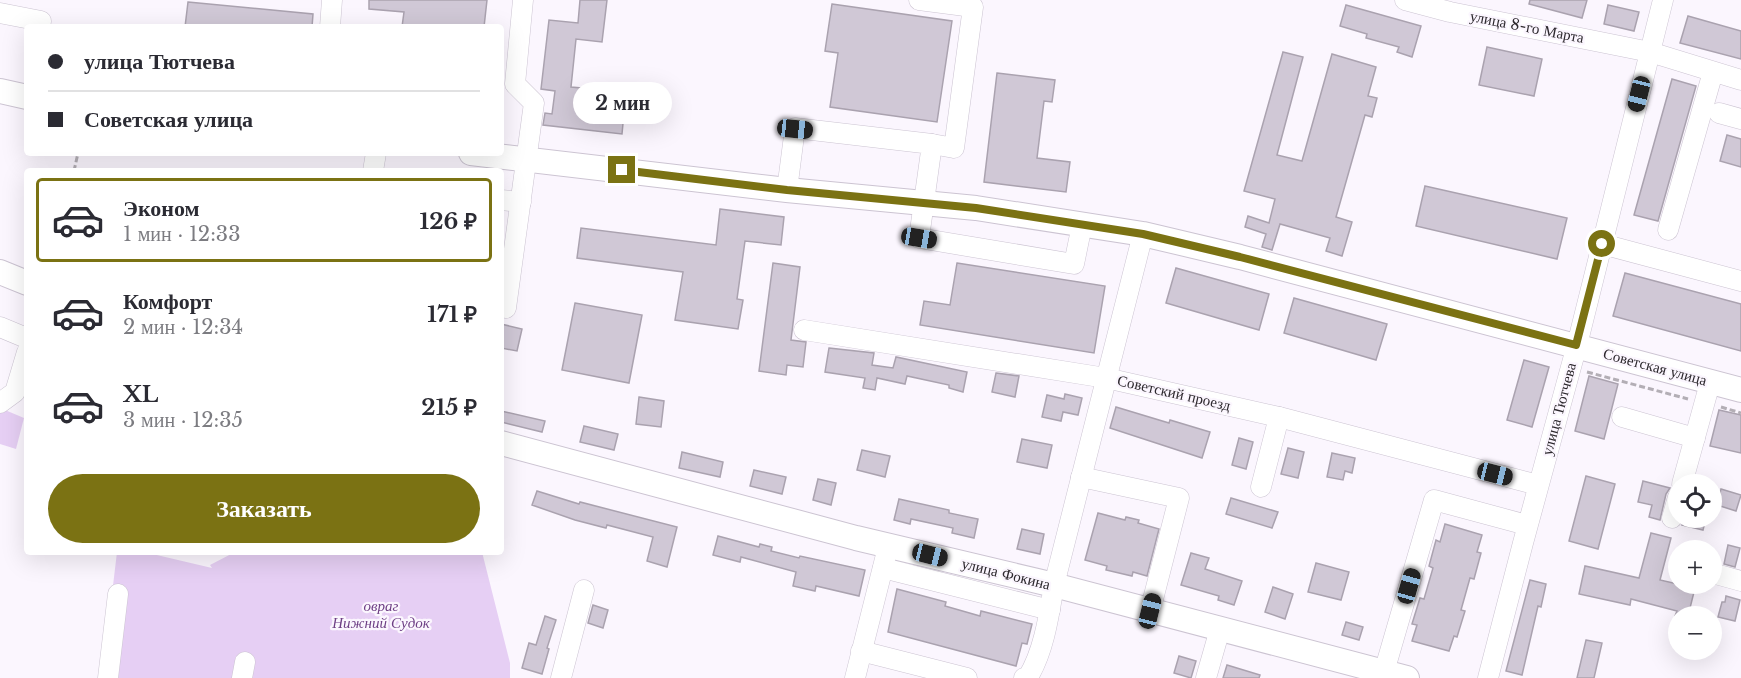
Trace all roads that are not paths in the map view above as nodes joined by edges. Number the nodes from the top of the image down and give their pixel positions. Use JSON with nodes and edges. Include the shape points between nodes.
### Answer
{"nodes":[{"id":1,"x":332,"y":0,"type":"edge"},
{"id":2,"x":523,"y":0,"type":"edge"},
{"id":3,"x":919,"y":0,"type":"edge"},
{"id":4,"x":1405,"y":0,"type":"edge"},
{"id":5,"x":1663,"y":0,"type":"edge"},
{"id":6,"x":0,"y":13,"type":"edge"},
{"id":7,"x":40,"y":24,"type":"edge"},
{"id":8,"x":330,"y":24,"type":"edge"},
{"id":9,"x":1650,"y":52,"type":"junction"},
{"id":10,"x":1713,"y":72,"type":"junction"},
{"id":11,"x":1741,"y":80,"type":"edge"},
{"id":12,"x":0,"y":92,"type":"edge"},
{"id":13,"x":24,"y":96,"type":"edge"},
{"id":14,"x":1719,"y":113,"type":"dead end"},
{"id":15,"x":1741,"y":119,"type":"edge"},
{"id":16,"x":932,"y":144,"type":"junction"},
{"id":17,"x":504,"y":156,"type":"edge"},
{"id":18,"x":527,"y":158,"type":"junction"},
{"id":19,"x":787,"y":190,"type":"junction"},
{"id":20,"x":504,"y":200,"type":"edge"},
{"id":21,"x":521,"y":202,"type":"junction"},
{"id":22,"x":925,"y":202,"type":"junction"},
{"id":23,"x":1082,"y":225,"type":"junction"},
{"id":24,"x":1668,"y":230,"type":"dead end"},
{"id":25,"x":1143,"y":234,"type":"junction"},
{"id":26,"x":1602,"y":244,"type":"junction"},
{"id":27,"x":0,"y":272,"type":"edge"},
{"id":28,"x":1741,"y":281,"type":"edge"},
{"id":29,"x":24,"y":282,"type":"edge"},
{"id":30,"x":504,"y":308,"type":"edge"},
{"id":31,"x":0,"y":327,"type":"edge"},
{"id":32,"x":804,"y":330,"type":"dead end"},
{"id":33,"x":24,"y":342,"type":"edge"},
{"id":34,"x":1576,"y":345,"type":"junction"},
{"id":35,"x":24,"y":352,"type":"edge"},
{"id":36,"x":1106,"y":378,"type":"junction"},
{"id":37,"x":1741,"y":390,"type":"edge"},
{"id":38,"x":1708,"y":393,"type":"junction"},
{"id":39,"x":0,"y":403,"type":"edge"},
{"id":40,"x":1279,"y":417,"type":"junction"},
{"id":41,"x":1622,"y":417,"type":"dead end"},
{"id":42,"x":1695,"y":438,"type":"junction"},
{"id":43,"x":504,"y":443,"type":"edge"},
{"id":44,"x":1685,"y":474,"type":"edge"},
{"id":45,"x":1081,"y":477,"type":"junction"},
{"id":46,"x":1538,"y":485,"type":"junction"},
{"id":47,"x":1261,"y":488,"type":"dead end"},
{"id":48,"x":1527,"y":525,"type":"junction"},
{"id":49,"x":885,"y":556,"type":"junction"},
{"id":50,"x":1722,"y":576,"type":"edge"},
{"id":51,"x":1741,"y":581,"type":"edge"},
{"id":52,"x":1054,"y":585,"type":"junction"},
{"id":53,"x":584,"y":590,"type":"dead end"},
{"id":54,"x":118,"y":594,"type":"dead end"},
{"id":55,"x":1050,"y":610,"type":"junction"},
{"id":56,"x":1150,"y":611,"type":"junction"},
{"id":57,"x":1220,"y":629,"type":"junction"},
{"id":58,"x":861,"y":651,"type":"junction"},
{"id":59,"x":1396,"y":675,"type":"edge"},
{"id":60,"x":108,"y":678,"type":"edge"},
{"id":61,"x":561,"y":678,"type":"edge"},
{"id":62,"x":855,"y":678,"type":"edge"},
{"id":63,"x":967,"y":678,"type":"edge"},
{"id":64,"x":1024,"y":678,"type":"edge"},
{"id":65,"x":1206,"y":678,"type":"edge"},
{"id":66,"x":1488,"y":678,"type":"edge"}],
"edges":[{"from":1,"to":8,"type":"street"},
{"from":2,"to":18,"type":"street","via":[[515,84],[534,103]]},
{"from":3,"to":16,"type":"street","via":[[973,7],[954,148]]},
{"from":4,"to":9,"type":"street","name":"улица 8-го Марта"},
{"from":5,"to":9,"type":"street","name":"улица Тютчева"},
{"from":6,"to":7,"type":"street","via":[[41,21]]},
{"from":9,"to":10,"type":"street","name":"улица 8-го Марта"},
{"from":9,"to":26,"type":"street","name":"улица Тютчева"},
{"from":10,"to":11,"type":"street","name":"улица 8-го Марта"},
{"from":10,"to":24,"type":"street"},
{"from":12,"to":13,"type":"main road"},
{"from":14,"to":15,"type":"street"},
{"from":16,"to":19,"type":"street","via":[[795,129]]},
{"from":16,"to":22,"type":"street"},
{"from":17,"to":18,"type":"main road","name":"Советская улица"},
{"from":18,"to":19,"type":"main road","name":"Советская улица"},
{"from":18,"to":21,"type":"street"},
{"from":19,"to":22,"type":"main road","name":"Советская улица"},
{"from":20,"to":21,"type":"street"},
{"from":21,"to":30,"type":"street"},
{"from":22,"to":23,"type":"main road","name":"Советская улица"},
{"from":22,"to":23,"type":"street","via":[[919,238],[1074,264]]},
{"from":23,"to":25,"type":"main road","name":"Советская улица"},
{"from":25,"to":34,"type":"main road","name":"Советская улица"},
{"from":25,"to":36,"type":"street"},
{"from":26,"to":28,"type":"street"},
{"from":26,"to":34,"type":"street","name":"улица Тютчева"},
{"from":27,"to":29,"type":"main road"},
{"from":31,"to":33,"type":"street"},
{"from":32,"to":36,"type":"street","name":"Советский проезд"},
{"from":34,"to":38,"type":"main road","name":"Советская улица"},
{"from":34,"to":46,"type":"street","name":"улица Тютчева"},
{"from":35,"to":39,"type":"street","via":[[15,392]]},
{"from":36,"to":40,"type":"street","name":"Советский проезд"},
{"from":36,"to":45,"type":"street"},
{"from":37,"to":38,"type":"main road","name":"Советская улица"},
{"from":38,"to":42,"type":"street"},
{"from":40,"to":46,"type":"street","name":"Советский проезд"},
{"from":40,"to":47,"type":"street"},
{"from":41,"to":42,"type":"street"},
{"from":42,"to":44,"type":"street"},
{"from":43,"to":49,"type":"main road","name":"улица Фокина","via":[[698,497]]},
{"from":45,"to":52,"type":"street"},
{"from":45,"to":56,"type":"street","via":[[1179,498]]},
{"from":46,"to":48,"type":"street","name":"улица Тютчева"},
{"from":48,"to":59,"type":"street","via":[[1434,500]]},
{"from":48,"to":66,"type":"street","name":"улица Тютчева"},
{"from":49,"to":52,"type":"main road","name":"улица Фокина"},
{"from":49,"to":55,"type":"street"},
{"from":49,"to":58,"type":"street"},
{"from":50,"to":51,"type":"street"},
{"from":52,"to":55,"type":"street"},
{"from":52,"to":56,"type":"main road","name":"улица Фокина"},
{"from":53,"to":61,"type":"street"},
{"from":54,"to":60,"type":"street"},
{"from":55,"to":64,"type":"street","via":[[1035,665]]},
{"from":56,"to":57,"type":"main road","name":"улица Фокина"},
{"from":57,"to":59,"type":"main road","name":"улица Фокина"},
{"from":57,"to":65,"type":"street"},
{"from":58,"to":62,"type":"street"},
{"from":58,"to":63,"type":"street"}]}
